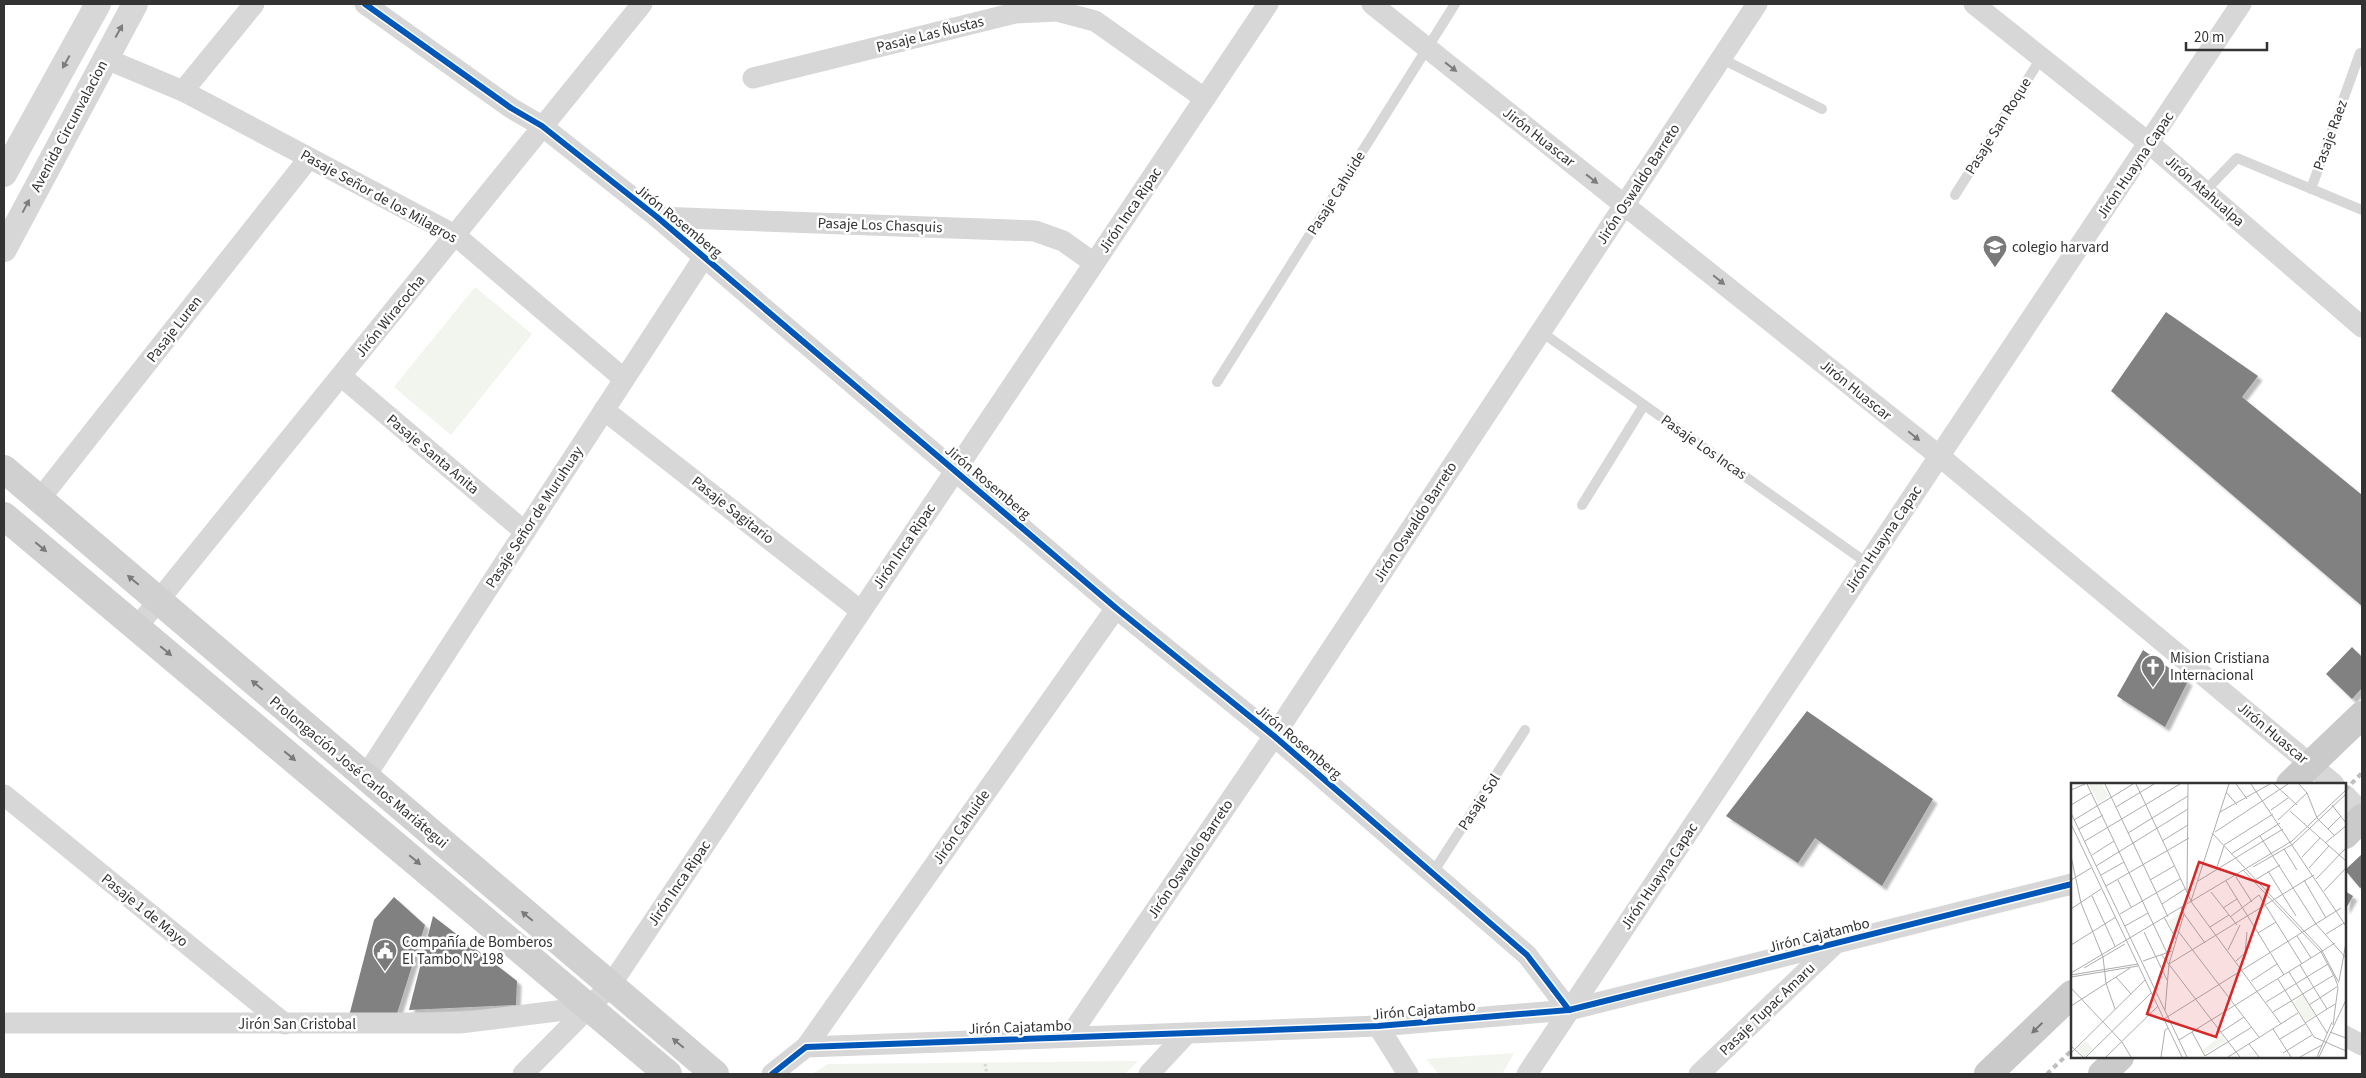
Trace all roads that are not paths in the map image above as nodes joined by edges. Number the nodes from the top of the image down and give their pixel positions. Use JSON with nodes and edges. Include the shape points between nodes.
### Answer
{"nodes":[{"id":1,"x":98,"y":4,"type":"edge"},
{"id":2,"x":135,"y":4,"type":"edge"},
{"id":3,"x":254,"y":4,"type":"edge"},
{"id":4,"x":365,"y":4,"type":"edge"},
{"id":5,"x":642,"y":4,"type":"edge"},
{"id":6,"x":1268,"y":4,"type":"edge"},
{"id":7,"x":1372,"y":4,"type":"edge"},
{"id":8,"x":1455,"y":4,"type":"edge"},
{"id":9,"x":1756,"y":4,"type":"edge"},
{"id":10,"x":1974,"y":4,"type":"edge"},
{"id":11,"x":2241,"y":4,"type":"edge"},
{"id":12,"x":1427,"y":48,"type":"junction"},
{"id":13,"x":2360,"y":54,"type":"dead end"},
{"id":14,"x":104,"y":58,"type":"junction"},
{"id":15,"x":1720,"y":58,"type":"junction"},
{"id":16,"x":2042,"y":58,"type":"junction"},
{"id":17,"x":753,"y":78,"type":"dead end"},
{"id":18,"x":183,"y":91,"type":"junction"},
{"id":19,"x":1204,"y":98,"type":"junction"},
{"id":20,"x":1822,"y":110,"type":"dead end"},
{"id":21,"x":542,"y":126,"type":"junction"},
{"id":22,"x":2150,"y":144,"type":"junction"},
{"id":23,"x":309,"y":158,"type":"junction"},
{"id":24,"x":4,"y":174,"type":"edge"},
{"id":25,"x":2310,"y":189,"type":"junction"},
{"id":26,"x":2205,"y":191,"type":"junction"},
{"id":27,"x":1955,"y":195,"type":"dead end"},
{"id":28,"x":1624,"y":204,"type":"junction"},
{"id":29,"x":2362,"y":210,"type":"edge"},
{"id":30,"x":657,"y":217,"type":"junction"},
{"id":31,"x":455,"y":235,"type":"junction"},
{"id":32,"x":4,"y":249,"type":"edge"},
{"id":33,"x":704,"y":257,"type":"junction"},
{"id":34,"x":1094,"y":263,"type":"junction"},
{"id":35,"x":2362,"y":327,"type":"edge"},
{"id":36,"x":1540,"y":332,"type":"junction"},
{"id":37,"x":341,"y":376,"type":"junction"},
{"id":38,"x":624,"y":379,"type":"junction"},
{"id":39,"x":1217,"y":382,"type":"dead end"},
{"id":40,"x":1644,"y":405,"type":"junction"},
{"id":41,"x":604,"y":410,"type":"junction"},
{"id":42,"x":1938,"y":456,"type":"junction"},
{"id":43,"x":4,"y":469,"type":"edge"},
{"id":44,"x":955,"y":470,"type":"junction"},
{"id":45,"x":40,"y":500,"type":"junction"},
{"id":46,"x":1582,"y":505,"type":"dead end"},
{"id":47,"x":4,"y":516,"type":"edge"},
{"id":48,"x":524,"y":532,"type":"junction"},
{"id":49,"x":1867,"y":563,"type":"junction"},
{"id":50,"x":158,"y":601,"type":"junction"},
{"id":51,"x":1116,"y":608,"type":"junction"},
{"id":52,"x":862,"y":610,"type":"junction"},
{"id":53,"x":138,"y":627,"type":"junction"},
{"id":54,"x":2362,"y":715,"type":"edge"},
{"id":55,"x":1525,"y":730,"type":"dead end"},
{"id":56,"x":1274,"y":736,"type":"junction"},
{"id":57,"x":2311,"y":764,"type":"junction"},
{"id":58,"x":365,"y":777,"type":"junction"},
{"id":59,"x":2291,"y":783,"type":"edge"},
{"id":60,"x":2333,"y":783,"type":"edge"},
{"id":61,"x":2346,"y":796,"type":"edge"},
{"id":62,"x":6,"y":799,"type":"edge"},
{"id":63,"x":2362,"y":812,"type":"edge"},
{"id":64,"x":2362,"y":818,"type":"edge"},
{"id":65,"x":2346,"y":834,"type":"edge"},
{"id":66,"x":1432,"y":874,"type":"junction"},
{"id":67,"x":2071,"y":884,"type":"edge"},
{"id":68,"x":1835,"y":944,"type":"junction"},
{"id":69,"x":610,"y":986,"type":"junction"},
{"id":70,"x":2071,"y":995,"type":"edge"},
{"id":71,"x":589,"y":1007,"type":"junction"},
{"id":72,"x":1570,"y":1010,"type":"junction"},
{"id":73,"x":4,"y":1023,"type":"edge"},
{"id":74,"x":286,"y":1024,"type":"junction"},
{"id":75,"x":1378,"y":1026,"type":"junction"},
{"id":76,"x":1187,"y":1033,"type":"junction"},
{"id":77,"x":1069,"y":1037,"type":"junction"},
{"id":78,"x":2346,"y":1037,"type":"edge"},
{"id":79,"x":2362,"y":1045,"type":"edge"},
{"id":80,"x":806,"y":1047,"type":"junction"},
{"id":81,"x":2119,"y":1058,"type":"edge"},
{"id":82,"x":523,"y":1074,"type":"edge"},
{"id":83,"x":668,"y":1074,"type":"edge"},
{"id":84,"x":715,"y":1074,"type":"edge"},
{"id":85,"x":772,"y":1074,"type":"edge"},
{"id":86,"x":1149,"y":1074,"type":"edge"},
{"id":87,"x":1408,"y":1074,"type":"edge"},
{"id":88,"x":1527,"y":1074,"type":"edge"},
{"id":89,"x":1699,"y":1074,"type":"edge"},
{"id":90,"x":1988,"y":1074,"type":"edge"},
{"id":91,"x":2102,"y":1074,"type":"edge"}],
"edges":[{"from":1,"to":24,"type":"street","one_way":true},
{"from":14,"to":2,"type":"street","name":"Avenida Circunvalacion","one_way":true},
{"from":3,"to":18,"type":"street"},
{"from":4,"to":21,"type":"street","name":"Jirón Rosemberg","via":[[511,108]]},
{"from":5,"to":21,"type":"street","name":"Jirón Wiracocha"},
{"from":6,"to":19,"type":"street","name":"Jirón Inca Ripac"},
{"from":7,"to":12,"type":"street","name":"Jirón Huascar"},
{"from":8,"to":12,"type":"lane","name":"Pasaje Cahuide"},
{"from":9,"to":15,"type":"street","name":"Jirón Oswaldo Barreto"},
{"from":10,"to":16,"type":"street","name":"Jirón Atahualpa"},
{"from":11,"to":22,"type":"street","name":"Jirón Huayna Capac"},
{"from":12,"to":28,"type":"street","name":"Jirón Huascar","one_way":true},
{"from":12,"to":39,"type":"lane","name":"Pasaje Cahuide"},
{"from":13,"to":25,"type":"lane","name":"Pasaje Raez"},
{"from":14,"to":18,"type":"street","name":"Pasaje Señor de los Milagros"},
{"from":32,"to":14,"type":"street","name":"Avenida Circunvalacion","one_way":true},
{"from":15,"to":20,"type":"lane"},
{"from":15,"to":28,"type":"street","name":"Jirón Oswaldo Barreto"},
{"from":16,"to":22,"type":"street","name":"Jirón Atahualpa"},
{"from":16,"to":27,"type":"lane","name":"Pasaje San Roque"},
{"from":17,"to":19,"type":"street","name":"Pasaje Las Ñustas","via":[[1015,13],[1058,11],[1096,21]]},
{"from":18,"to":23,"type":"street","name":"Pasaje Señor de los Milagros"},
{"from":19,"to":34,"type":"street","name":"Jirón Inca Ripac"},
{"from":21,"to":30,"type":"street","name":"Jirón Rosemberg"},
{"from":21,"to":31,"type":"street","name":"Jirón Wiracocha"},
{"from":22,"to":26,"type":"street","name":"Jirón Atahualpa"},
{"from":22,"to":42,"type":"street","name":"Jirón Huayna Capac"},
{"from":23,"to":31,"type":"street","name":"Pasaje Señor de los Milagros"},
{"from":23,"to":45,"type":"street","name":"Pasaje Luren"},
{"from":25,"to":26,"type":"lane","via":[[2237,158]]},
{"from":25,"to":29,"type":"lane"},
{"from":26,"to":35,"type":"street","name":"Jirón Atahualpa"},
{"from":28,"to":36,"type":"street","name":"Jirón Oswaldo Barreto"},
{"from":28,"to":42,"type":"street","name":"Jirón Huascar","one_way":true},
{"from":30,"to":33,"type":"street","name":"Jirón Rosemberg"},
{"from":30,"to":34,"type":"street","name":"Pasaje Los Chasquis","via":[[1035,231],[1063,241]]},
{"from":31,"to":37,"type":"street","name":"Jirón Wiracocha"},
{"from":31,"to":38,"type":"street","name":"Pasaje Señor de los Milagros"},
{"from":33,"to":38,"type":"street","name":"Pasaje Señor de Muruhuay"},
{"from":33,"to":44,"type":"street","name":"Jirón Rosemberg"},
{"from":34,"to":44,"type":"street","name":"Jirón Inca Ripac"},
{"from":36,"to":40,"type":"lane","name":"Pasaje Los Incas"},
{"from":36,"to":56,"type":"street","name":"Jirón Oswaldo Barreto"},
{"from":37,"to":48,"type":"street","name":"Pasaje Santa Anita"},
{"from":37,"to":50,"type":"street","name":"Jirón Wiracocha"},
{"from":38,"to":41,"type":"street","name":"Pasaje Señor de Muruhuay"},
{"from":40,"to":46,"type":"lane"},
{"from":40,"to":49,"type":"lane","name":"Pasaje Los Incas"},
{"from":41,"to":48,"type":"street","name":"Pasaje Señor de Muruhuay"},
{"from":41,"to":52,"type":"street","name":"Pasaje Sagitario"},
{"from":42,"to":49,"type":"street","name":"Jirón Huayna Capac"},
{"from":42,"to":57,"type":"street","name":"Jirón Huascar"},
{"from":43,"to":45,"type":"main road","name":"Prolongación José Carlos Mariátegui"},
{"from":44,"to":51,"type":"street","name":"Jirón Rosemberg"},
{"from":44,"to":52,"type":"street","name":"Jirón Inca Ripac"},
{"from":50,"to":45,"type":"main road","name":"Prolongación José Carlos Mariátegui","one_way":true},
{"from":47,"to":53,"type":"main road","one_way":true},
{"from":48,"to":58,"type":"street","name":"Pasaje Señor de Muruhuay"},
{"from":49,"to":72,"type":"street","name":"Jirón Huayna Capac"},
{"from":50,"to":53,"type":"street","name":"Jirón Wiracocha"},
{"from":58,"to":50,"type":"main road","name":"Prolongación José Carlos Mariátegui","one_way":true},
{"from":51,"to":56,"type":"street","name":"Jirón Rosemberg"},
{"from":51,"to":80,"type":"street","name":"Jirón Cahuide"},
{"from":52,"to":69,"type":"street","name":"Jirón Inca Ripac"},
{"from":53,"to":71,"type":"main road","one_way":true},
{"from":54,"to":57,"type":"main road"},
{"from":55,"to":66,"type":"lane","name":"Pasaje Sol"},
{"from":56,"to":66,"type":"street","name":"Jirón Rosemberg"},
{"from":56,"to":77,"type":"street","name":"Jirón Oswaldo Barreto"},
{"from":57,"to":59,"type":"main road"},
{"from":57,"to":60,"type":"street","name":"Jirón Huascar"},
{"from":69,"to":58,"type":"main road","name":"Prolongación José Carlos Mariátegui","one_way":true},
{"from":61,"to":63,"type":"street"},
{"from":62,"to":74,"type":"street","name":"Pasaje 1 de Mayo"},
{"from":64,"to":65,"type":"main road"},
{"from":66,"to":72,"type":"street","name":"Jirón Rosemberg","via":[[1527,955]]},
{"from":67,"to":68,"type":"street","name":"Jirón Cajatambo"},
{"from":68,"to":72,"type":"street","name":"Jirón Cajatambo"},
{"from":68,"to":89,"type":"street","name":"Pasaje Tupac Amaru"},
{"from":69,"to":71,"type":"street","name":"Jirón Inca Ripac"},
{"from":84,"to":69,"type":"main road","name":"Prolongación José Carlos Mariátegui","one_way":true},
{"from":70,"to":90,"type":"main road","one_way":true},
{"from":71,"to":74,"type":"street","name":"Jirón San Cristobal","via":[[460,1023]]},
{"from":71,"to":82,"type":"street","name":"Jirón Inca Ripac"},
{"from":71,"to":83,"type":"main road"},
{"from":72,"to":75,"type":"street","name":"Jirón Cajatambo"},
{"from":72,"to":88,"type":"street","name":"Jirón Huayna Capac"},
{"from":73,"to":74,"type":"street","name":"Jirón San Cristobal"},
{"from":75,"to":76,"type":"street","name":"Jirón Cajatambo"},
{"from":75,"to":87,"type":"street"},
{"from":76,"to":77,"type":"street","name":"Jirón Cajatambo"},
{"from":76,"to":86,"type":"street"},
{"from":77,"to":80,"type":"street","name":"Jirón Cajatambo"},
{"from":78,"to":79,"type":"street"},
{"from":80,"to":85,"type":"street"},
{"from":81,"to":91,"type":"main road"}]}
